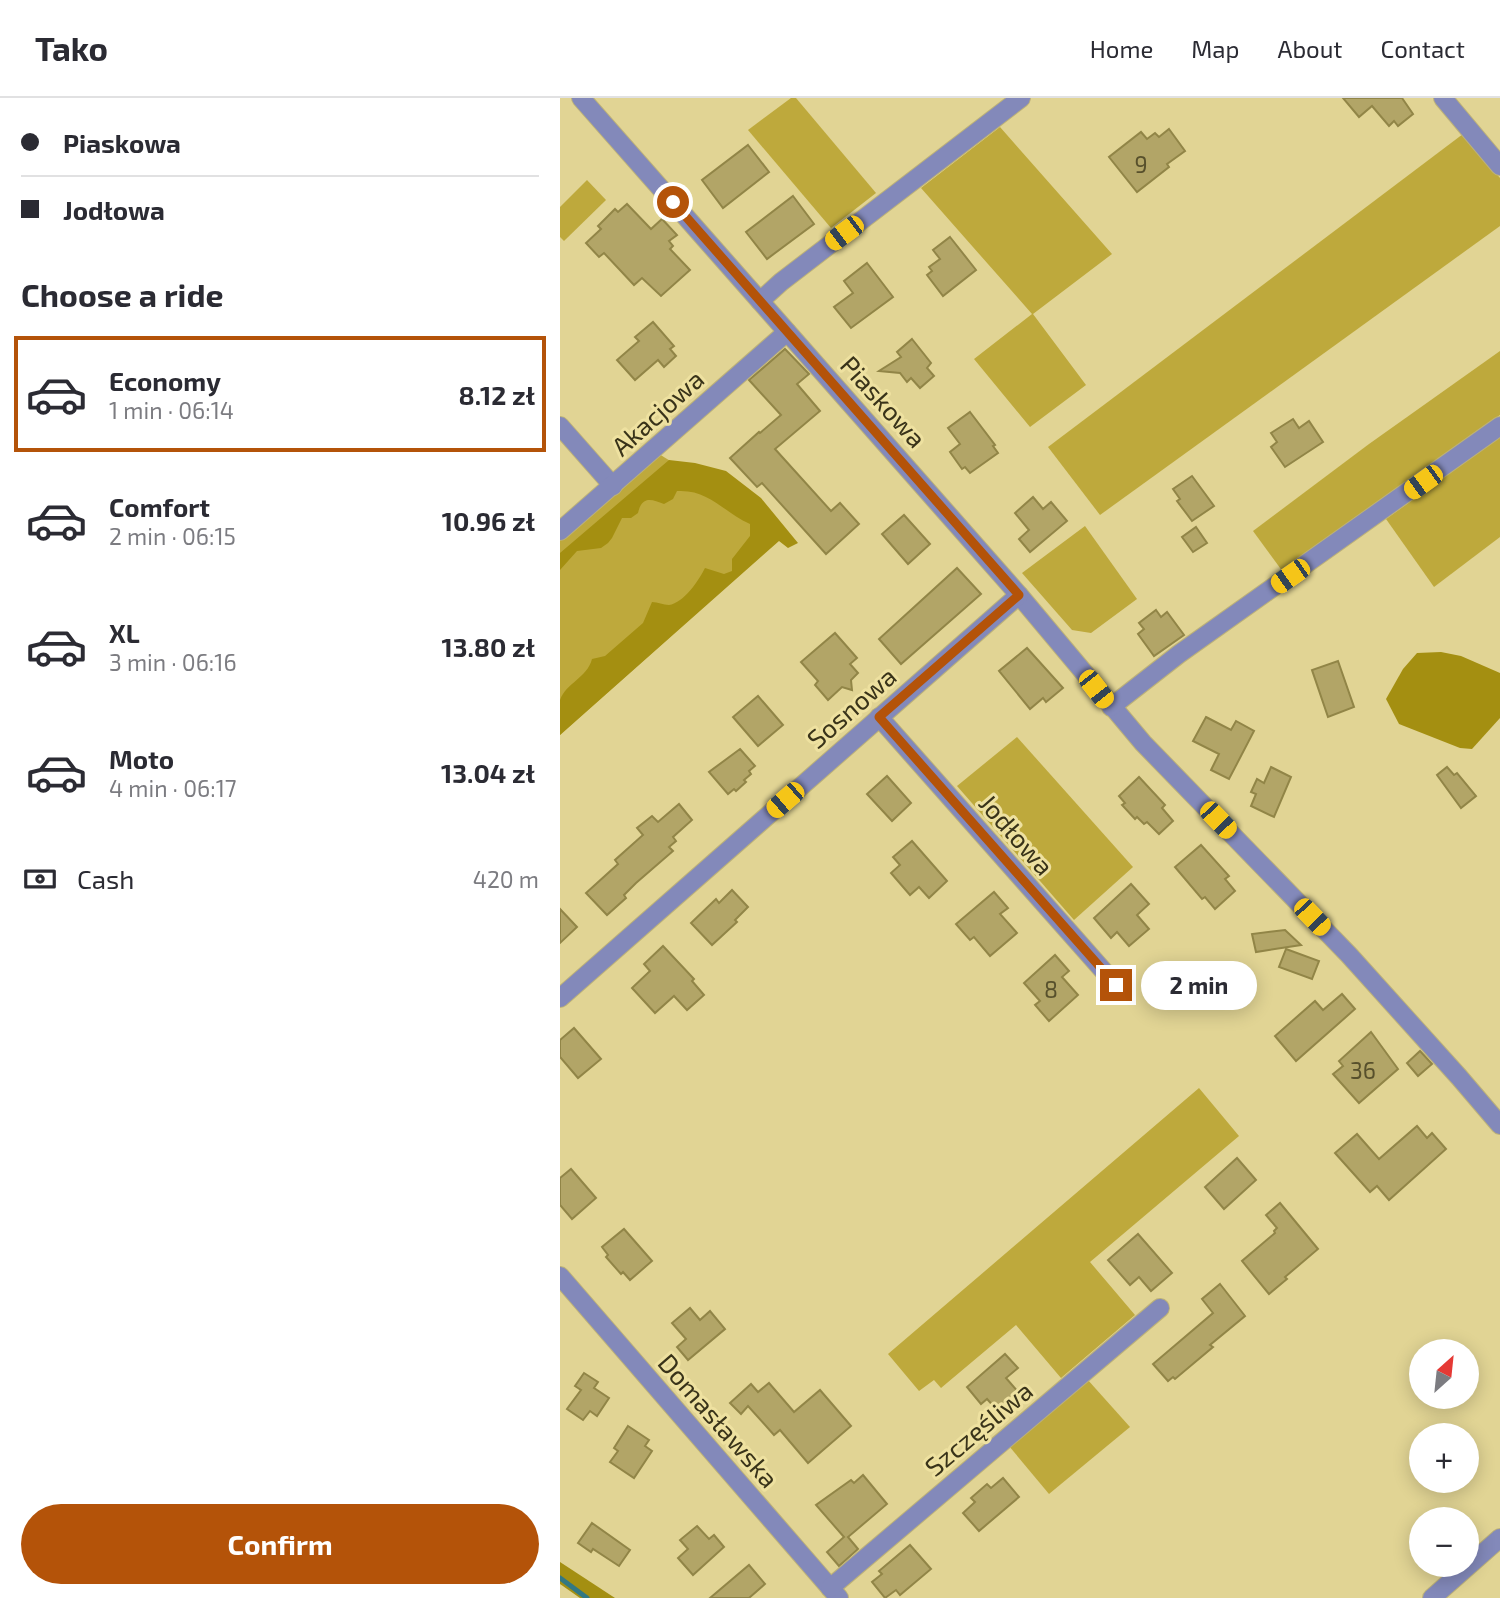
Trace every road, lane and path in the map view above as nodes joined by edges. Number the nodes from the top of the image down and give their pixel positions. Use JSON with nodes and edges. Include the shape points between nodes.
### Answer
{"nodes":[{"id":1,"x":581,"y":98,"type":"edge"},
{"id":2,"x":1021,"y":98,"type":"edge"},
{"id":3,"x":1443,"y":98,"type":"edge"},
{"id":4,"x":1500,"y":166,"type":"edge"},
{"id":5,"x":760,"y":301,"type":"junction"},
{"id":6,"x":787,"y":332,"type":"junction"},
{"id":7,"x":560,"y":426,"type":"edge"},
{"id":8,"x":1500,"y":426,"type":"edge"},
{"id":9,"x":613,"y":486,"type":"junction"},
{"id":10,"x":560,"y":531,"type":"edge"},
{"id":11,"x":1019,"y":595,"type":"junction"},
{"id":12,"x":1111,"y":707,"type":"junction"},
{"id":13,"x":879,"y":717,"type":"junction"},
{"id":14,"x":1116,"y":985,"type":"dead end"},
{"id":15,"x":560,"y":998,"type":"edge"},
{"id":16,"x":1500,"y":1125,"type":"edge"},
{"id":17,"x":560,"y":1276,"type":"edge"},
{"id":18,"x":1160,"y":1308,"type":"dead end"},
{"id":19,"x":1500,"y":1538,"type":"edge"},
{"id":20,"x":834,"y":1593,"type":"edge"},
{"id":21,"x":1432,"y":1598,"type":"edge"}],
"edges":[{"from":1,"to":5,"type":"street","name":"Piaskowa"},
{"from":2,"to":5,"type":"street"},
{"from":3,"to":4,"type":"street"},
{"from":5,"to":6,"type":"street","name":"Piaskowa"},
{"from":6,"to":9,"type":"street","name":"Akacjowa"},
{"from":6,"to":11,"type":"street","name":"Piaskowa"},
{"from":7,"to":9,"type":"street"},
{"from":8,"to":12,"type":"street"},
{"from":9,"to":10,"type":"street","name":"Akacjowa"},
{"from":11,"to":12,"type":"street","name":"Piaskowa"},
{"from":11,"to":13,"type":"street","name":"Sosnowa"},
{"from":12,"to":16,"type":"street","name":"Piaskowa","via":[[1349,955]]},
{"from":13,"to":14,"type":"street","name":"Jodłowa"},
{"from":13,"to":15,"type":"street","name":"Sosnowa"},
{"from":17,"to":20,"type":"street","name":"Domasławska"},
{"from":18,"to":20,"type":"street","name":"Szczęśliwa"},
{"from":19,"to":21,"type":"street"}]}
